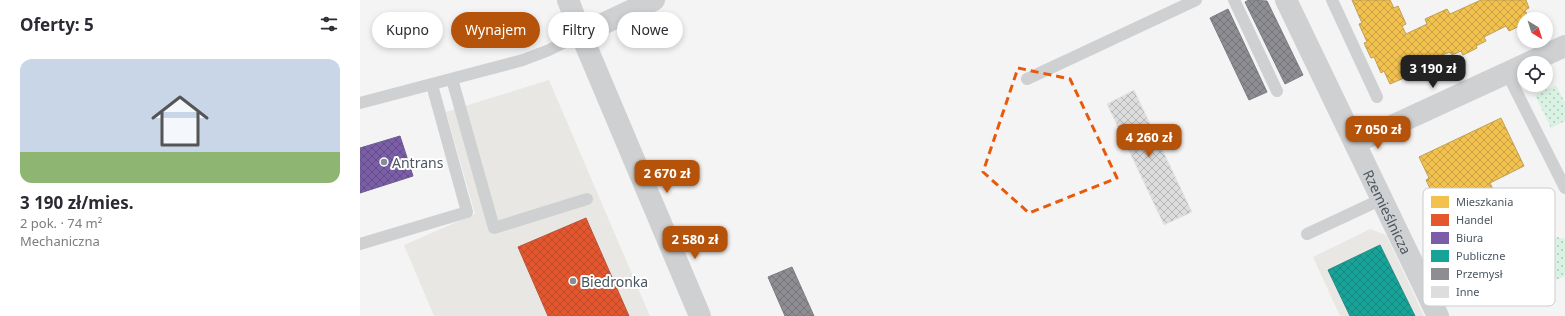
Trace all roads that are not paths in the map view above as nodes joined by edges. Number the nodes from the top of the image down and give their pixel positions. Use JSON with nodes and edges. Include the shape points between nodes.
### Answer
{"nodes":[{"id":1,"x":568,"y":0,"type":"edge"},
{"id":2,"x":654,"y":0,"type":"edge"},
{"id":3,"x":1196,"y":0,"type":"edge"},
{"id":4,"x":1234,"y":0,"type":"edge"},
{"id":5,"x":1286,"y":0,"type":"edge"},
{"id":6,"x":1332,"y":0,"type":"edge"},
{"id":7,"x":573,"y":12,"type":"edge"},
{"id":8,"x":609,"y":20,"type":"edge"},
{"id":9,"x":1565,"y":46,"type":"edge"},
{"id":10,"x":553,"y":48,"type":"edge"},
{"id":11,"x":587,"y":48,"type":"edge"},
{"id":12,"x":1543,"y":56,"type":"edge"},
{"id":13,"x":1515,"y":69,"type":"edge"},
{"id":14,"x":452,"y":79,"type":"junction"},
{"id":15,"x":1027,"y":79,"type":"dead end"},
{"id":16,"x":432,"y":85,"type":"junction"},
{"id":17,"x":1277,"y":91,"type":"dead end"},
{"id":18,"x":1377,"y":97,"type":"dead end"},
{"id":19,"x":360,"y":103,"type":"edge"},
{"id":20,"x":1355,"y":143,"type":"junction"},
{"id":21,"x":1564,"y":184,"type":"edge"},
{"id":22,"x":587,"y":199,"type":"dead end"},
{"id":23,"x":1382,"y":199,"type":"junction"},
{"id":24,"x":1307,"y":234,"type":"dead end"},
{"id":25,"x":360,"y":244,"type":"edge"},
{"id":26,"x":1423,"y":285,"type":"edge"},
{"id":27,"x":1433,"y":306,"type":"edge"},
{"id":28,"x":700,"y":316,"type":"edge"},
{"id":29,"x":1438,"y":316,"type":"edge"}],
"edges":[{"from":1,"to":7,"type":"street"},
{"from":2,"to":8,"type":"street"},
{"from":3,"to":15,"type":"lane"},
{"from":4,"to":17,"type":"lane"},
{"from":5,"to":20,"type":"street","name":"Rzemieślnicza"},
{"from":6,"to":18,"type":"lane"},
{"from":9,"to":12,"type":"street"},
{"from":10,"to":14,"type":"lane","via":[[523,60]]},
{"from":11,"to":28,"type":"street"},
{"from":13,"to":20,"type":"street"},
{"from":13,"to":21,"type":"lane"},
{"from":14,"to":16,"type":"lane"},
{"from":14,"to":22,"type":"lane","via":[[494,228]]},
{"from":16,"to":19,"type":"lane"},
{"from":16,"to":25,"type":"lane","via":[[467,212]]},
{"from":20,"to":23,"type":"street","name":"Rzemieślnicza"},
{"from":23,"to":24,"type":"lane"},
{"from":23,"to":26,"type":"street","name":"Rzemieślnicza"},
{"from":27,"to":29,"type":"street","name":"Rzemieślnicza"}]}
